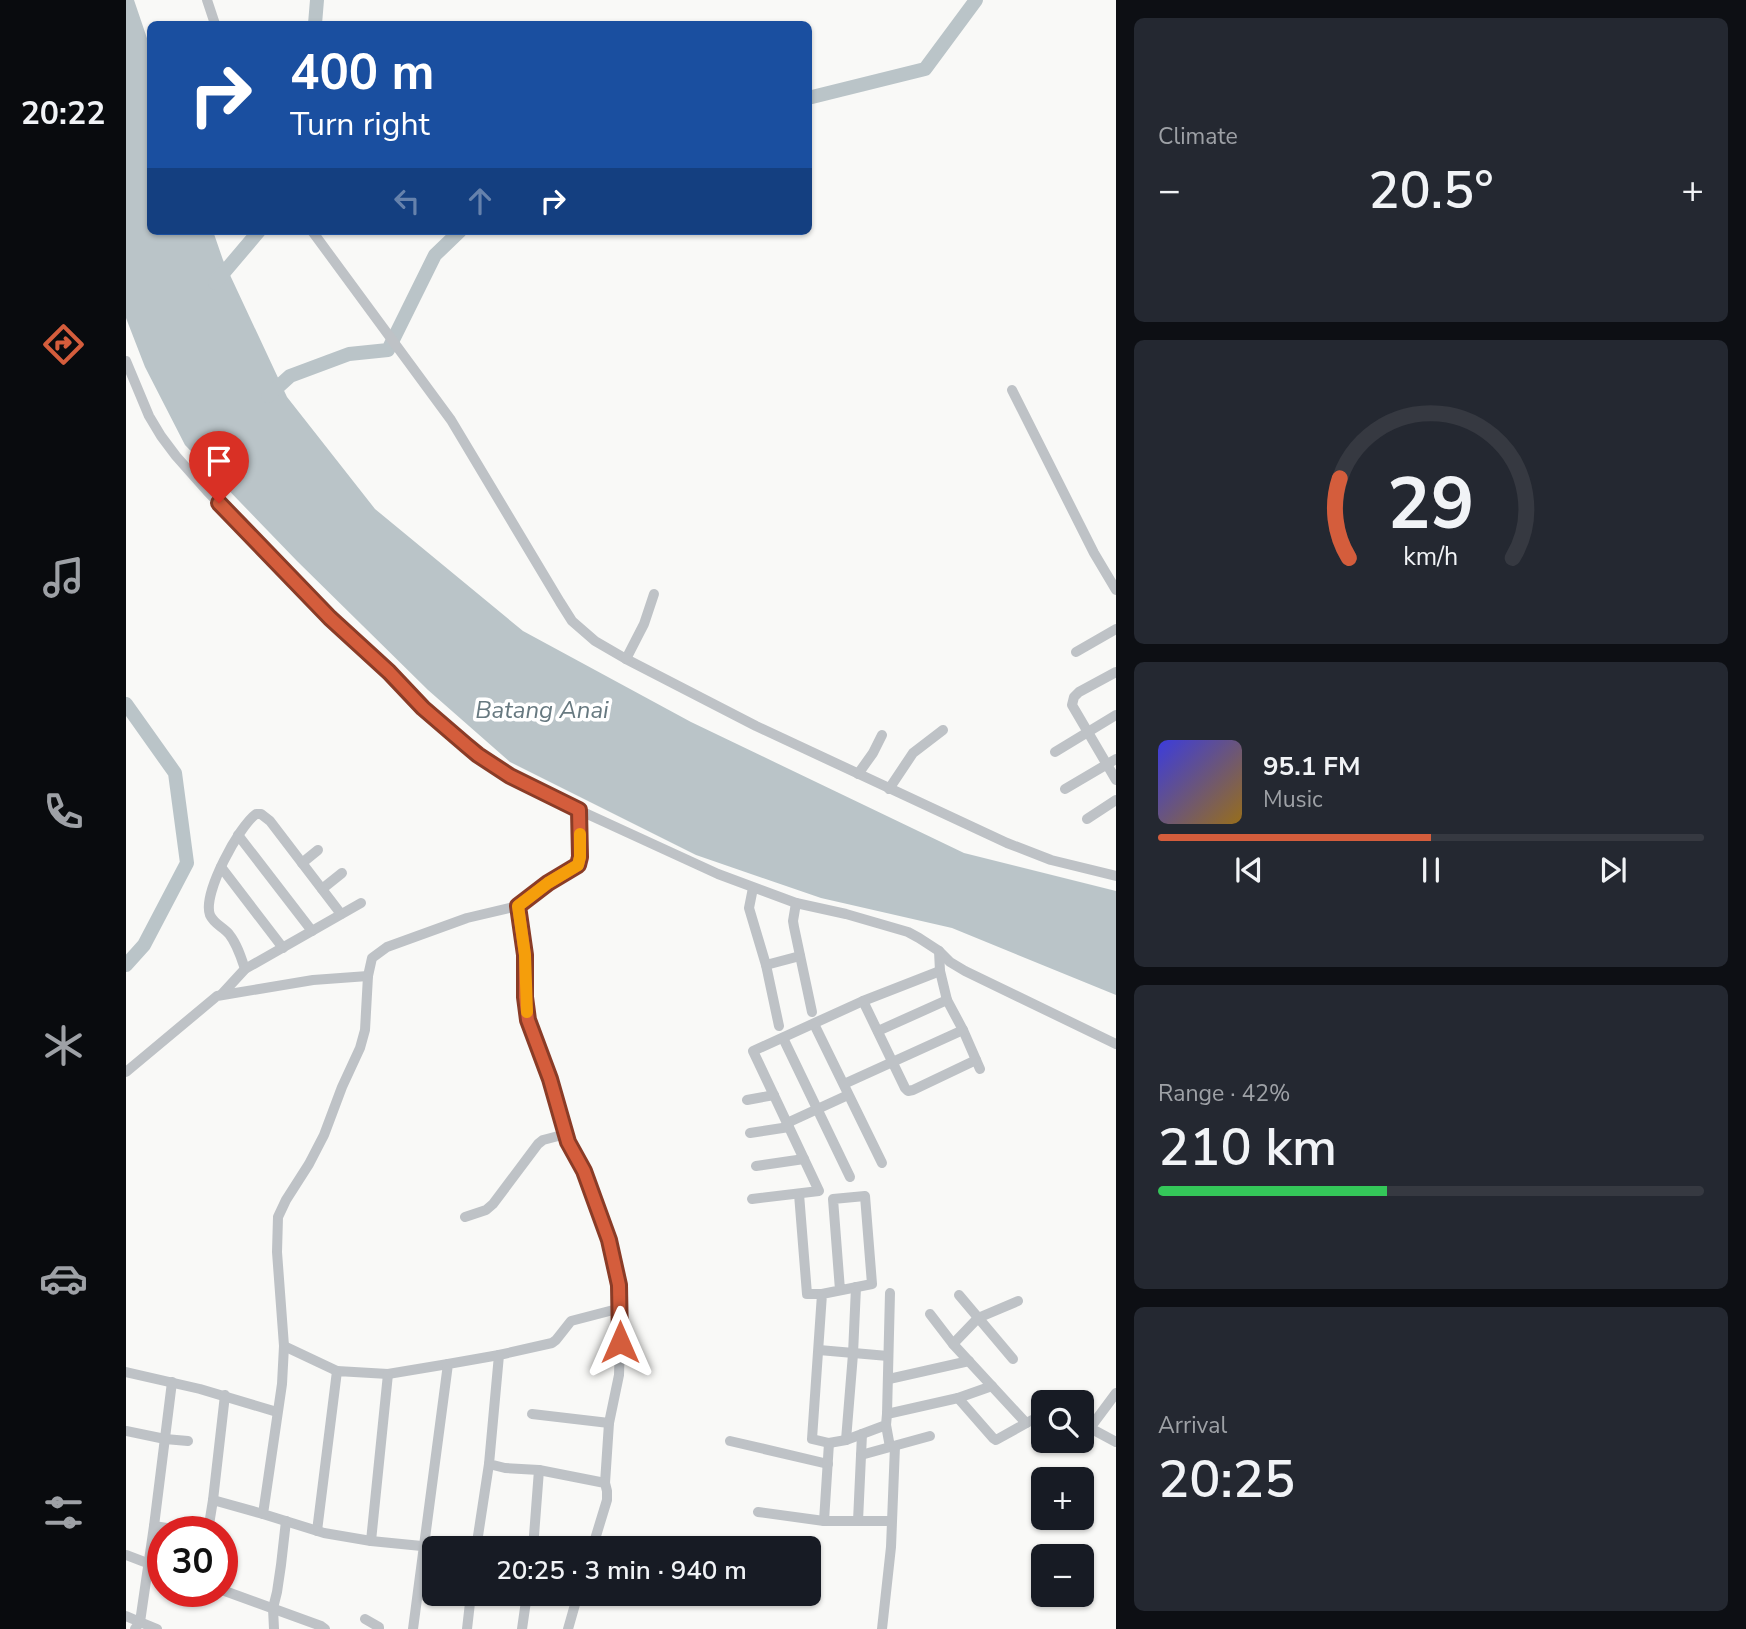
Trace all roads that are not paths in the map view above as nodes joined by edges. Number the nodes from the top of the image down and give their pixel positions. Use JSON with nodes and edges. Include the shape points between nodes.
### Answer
{"nodes":[{"id":1,"x":207,"y":0,"type":"edge"},
{"id":2,"x":214,"y":21,"type":"edge"},
{"id":3,"x":315,"y":235,"type":"edge"},
{"id":4,"x":126,"y":361,"type":"edge"},
{"id":5,"x":1012,"y":390,"type":"dead end"},
{"id":6,"x":1116,"y":590,"type":"edge"},
{"id":7,"x":654,"y":594,"type":"dead end"},
{"id":8,"x":1116,"y":629,"type":"edge"},
{"id":9,"x":1076,"y":652,"type":"dead end"},
{"id":10,"x":626,"y":659,"type":"junction"},
{"id":11,"x":1116,"y":672,"type":"edge"},
{"id":12,"x":1116,"y":715,"type":"edge"},
{"id":13,"x":943,"y":730,"type":"dead end"},
{"id":14,"x":1088,"y":732,"type":"junction"},
{"id":15,"x":882,"y":735,"type":"dead end"},
{"id":16,"x":1055,"y":751,"type":"dead end"},
{"id":17,"x":1111,"y":762,"type":"edge"},
{"id":18,"x":859,"y":774,"type":"junction"},
{"id":19,"x":1116,"y":780,"type":"edge"},
{"id":20,"x":889,"y":789,"type":"junction"},
{"id":21,"x":1065,"y":789,"type":"dead end"},
{"id":22,"x":1116,"y":800,"type":"edge"},
{"id":23,"x":579,"y":810,"type":"junction"},
{"id":24,"x":1087,"y":819,"type":"dead end"},
{"id":25,"x":238,"y":835,"type":"junction"},
{"id":26,"x":318,"y":850,"type":"dead end"},
{"id":27,"x":302,"y":863,"type":"junction"},
{"id":28,"x":221,"y":867,"type":"junction"},
{"id":29,"x":342,"y":873,"type":"dead end"},
{"id":30,"x":1116,"y":876,"type":"edge"},
{"id":31,"x":753,"y":888,"type":"junction"},
{"id":32,"x":321,"y":889,"type":"junction"},
{"id":33,"x":361,"y":903,"type":"dead end"},
{"id":34,"x":796,"y":903,"type":"junction"},
{"id":35,"x":518,"y":906,"type":"junction"},
{"id":36,"x":341,"y":914,"type":"junction"},
{"id":37,"x":312,"y":931,"type":"junction"},
{"id":38,"x":283,"y":948,"type":"junction"},
{"id":39,"x":939,"y":951,"type":"junction"},
{"id":40,"x":800,"y":956,"type":"junction"},
{"id":41,"x":766,"y":965,"type":"junction"},
{"id":42,"x":245,"y":969,"type":"junction"},
{"id":43,"x":940,"y":971,"type":"junction"},
{"id":44,"x":368,"y":976,"type":"junction"},
{"id":45,"x":222,"y":995,"type":"junction"},
{"id":46,"x":947,"y":1000,"type":"junction"},
{"id":47,"x":863,"y":1001,"type":"junction"},
{"id":48,"x":812,"y":1012,"type":"dead end"},
{"id":49,"x":814,"y":1024,"type":"junction"},
{"id":50,"x":779,"y":1026,"type":"dead end"},
{"id":51,"x":963,"y":1030,"type":"junction"},
{"id":52,"x":878,"y":1031,"type":"junction"},
{"id":53,"x":783,"y":1038,"type":"junction"},
{"id":54,"x":1116,"y":1044,"type":"edge"},
{"id":55,"x":892,"y":1063,"type":"junction"},
{"id":56,"x":126,"y":1072,"type":"edge"},
{"id":57,"x":846,"y":1089,"type":"junction"},
{"id":58,"x":774,"y":1095,"type":"junction"},
{"id":59,"x":747,"y":1100,"type":"dead end"},
{"id":60,"x":817,"y":1109,"type":"junction"},
{"id":61,"x":788,"y":1125,"type":"junction"},
{"id":62,"x":750,"y":1133,"type":"dead end"},
{"id":63,"x":566,"y":1134,"type":"junction"},
{"id":64,"x":804,"y":1159,"type":"junction"},
{"id":65,"x":882,"y":1163,"type":"dead end"},
{"id":66,"x":755,"y":1166,"type":"dead end"},
{"id":67,"x":850,"y":1177,"type":"dead end"},
{"id":68,"x":799,"y":1194,"type":"junction"},
{"id":69,"x":752,"y":1199,"type":"dead end"},
{"id":70,"x":465,"y":1217,"type":"dead end"},
{"id":71,"x":856,"y":1287,"type":"junction"},
{"id":72,"x":840,"y":1290,"type":"junction"},
{"id":73,"x":890,"y":1293,"type":"dead end"},
{"id":74,"x":822,"y":1294,"type":"junction"},
{"id":75,"x":960,"y":1295,"type":"dead end"},
{"id":76,"x":1018,"y":1301,"type":"dead end"},
{"id":77,"x":621,"y":1308,"type":"junction"},
{"id":78,"x":930,"y":1314,"type":"dead end"},
{"id":79,"x":978,"y":1318,"type":"junction"},
{"id":80,"x":953,"y":1344,"type":"junction"},
{"id":81,"x":284,"y":1346,"type":"junction"},
{"id":82,"x":819,"y":1350,"type":"junction"},
{"id":83,"x":853,"y":1354,"type":"junction"},
{"id":84,"x":499,"y":1355,"type":"junction"},
{"id":85,"x":888,"y":1356,"type":"junction"},
{"id":86,"x":1013,"y":1359,"type":"dead end"},
{"id":87,"x":969,"y":1361,"type":"junction"},
{"id":88,"x":448,"y":1364,"type":"junction"},
{"id":89,"x":338,"y":1371,"type":"junction"},
{"id":90,"x":126,"y":1372,"type":"edge"},
{"id":91,"x":388,"y":1374,"type":"junction"},
{"id":92,"x":889,"y":1379,"type":"junction"},
{"id":93,"x":172,"y":1382,"type":"junction"},
{"id":94,"x":992,"y":1386,"type":"junction"},
{"id":95,"x":1116,"y":1393,"type":"edge"},
{"id":96,"x":225,"y":1395,"type":"junction"},
{"id":97,"x":958,"y":1398,"type":"junction"},
{"id":98,"x":277,"y":1412,"type":"junction"},
{"id":99,"x":533,"y":1414,"type":"dead end"},
{"id":100,"x":1094,"y":1419,"type":"edge"},
{"id":101,"x":887,"y":1420,"type":"junction"},
{"id":102,"x":1031,"y":1420,"type":"edge"},
{"id":103,"x":609,"y":1423,"type":"junction"},
{"id":104,"x":1026,"y":1423,"type":"junction"},
{"id":105,"x":126,"y":1431,"type":"edge"},
{"id":106,"x":1094,"y":1432,"type":"edge"},
{"id":107,"x":862,"y":1434,"type":"junction"},
{"id":108,"x":930,"y":1436,"type":"dead end"},
{"id":109,"x":165,"y":1439,"type":"junction"},
{"id":110,"x":846,"y":1440,"type":"junction"},
{"id":111,"x":188,"y":1441,"type":"dead end"},
{"id":112,"x":730,"y":1441,"type":"dead end"},
{"id":113,"x":1116,"y":1442,"type":"edge"},
{"id":114,"x":829,"y":1443,"type":"junction"},
{"id":115,"x":893,"y":1446,"type":"junction"},
{"id":116,"x":861,"y":1455,"type":"junction"},
{"id":117,"x":489,"y":1464,"type":"junction"},
{"id":118,"x":828,"y":1464,"type":"junction"},
{"id":119,"x":538,"y":1470,"type":"junction"},
{"id":120,"x":605,"y":1483,"type":"junction"},
{"id":121,"x":213,"y":1500,"type":"junction"},
{"id":122,"x":758,"y":1512,"type":"dead end"},
{"id":123,"x":263,"y":1514,"type":"junction"},
{"id":124,"x":155,"y":1516,"type":"edge"},
{"id":125,"x":210,"y":1516,"type":"edge"},
{"id":126,"x":286,"y":1521,"type":"junction"},
{"id":127,"x":824,"y":1521,"type":"junction"},
{"id":128,"x":858,"y":1521,"type":"junction"},
{"id":129,"x":891,"y":1521,"type":"junction"},
{"id":130,"x":317,"y":1531,"type":"junction"},
{"id":131,"x":425,"y":1536,"type":"edge"},
{"id":132,"x":478,"y":1536,"type":"edge"},
{"id":133,"x":534,"y":1536,"type":"edge"},
{"id":134,"x":596,"y":1536,"type":"edge"},
{"id":135,"x":371,"y":1541,"type":"junction"},
{"id":136,"x":422,"y":1546,"type":"edge"},
{"id":137,"x":126,"y":1555,"type":"edge"},
{"id":138,"x":422,"y":1561,"type":"edge"},
{"id":139,"x":147,"y":1563,"type":"edge"},
{"id":140,"x":147,"y":1574,"type":"edge"},
{"id":141,"x":238,"y":1596,"type":"edge"},
{"id":142,"x":470,"y":1606,"type":"edge"},
{"id":143,"x":525,"y":1606,"type":"edge"},
{"id":144,"x":575,"y":1606,"type":"edge"},
{"id":145,"x":273,"y":1608,"type":"junction"},
{"id":146,"x":126,"y":1616,"type":"edge"},
{"id":147,"x":365,"y":1619,"type":"dead end"},
{"id":148,"x":137,"y":1625,"type":"edge"},
{"id":149,"x":157,"y":1629,"type":"edge"},
{"id":150,"x":274,"y":1629,"type":"edge"},
{"id":151,"x":325,"y":1629,"type":"edge"},
{"id":152,"x":379,"y":1629,"type":"edge"},
{"id":153,"x":413,"y":1629,"type":"edge"},
{"id":154,"x":467,"y":1629,"type":"edge"},
{"id":155,"x":522,"y":1629,"type":"edge"},
{"id":156,"x":568,"y":1629,"type":"edge"},
{"id":157,"x":881,"y":1629,"type":"edge"}],
"edges":[{"from":1,"to":2,"type":"street"},
{"from":3,"to":10,"type":"street","via":[[451,420],[572,621]]},
{"from":4,"to":23,"type":"street","via":[[149,416],[176,456],[321,609],[478,755]]},
{"from":5,"to":6,"type":"street"},
{"from":7,"to":10,"type":"street"},
{"from":8,"to":9,"type":"street"},
{"from":10,"to":18,"type":"street"},
{"from":11,"to":14,"type":"street","via":[[1072,700]]},
{"from":12,"to":14,"type":"street"},
{"from":13,"to":20,"type":"street","via":[[913,753]]},
{"from":14,"to":16,"type":"street"},
{"from":14,"to":17,"type":"street"},
{"from":15,"to":18,"type":"street"},
{"from":17,"to":19,"type":"street"},
{"from":17,"to":21,"type":"street"},
{"from":18,"to":20,"type":"street"},
{"from":20,"to":30,"type":"street","via":[[1039,856]]},
{"from":22,"to":24,"type":"street"},
{"from":23,"to":31,"type":"street"},
{"from":23,"to":35,"type":"street","via":[[578,865]]},
{"from":25,"to":27,"type":"street","via":[[251,817],[261,814]]},
{"from":25,"to":28,"type":"street"},
{"from":25,"to":37,"type":"street"},
{"from":26,"to":27,"type":"street"},
{"from":27,"to":32,"type":"street"},
{"from":28,"to":38,"type":"street"},
{"from":28,"to":42,"type":"street","via":[[208,910],[211,919],[229,934]]},
{"from":29,"to":32,"type":"street"},
{"from":31,"to":34,"type":"street"},
{"from":31,"to":41,"type":"street","via":[[750,908]]},
{"from":32,"to":36,"type":"street"},
{"from":33,"to":36,"type":"street"},
{"from":34,"to":39,"type":"street","via":[[908,932]]},
{"from":34,"to":40,"type":"street","via":[[793,921]]},
{"from":35,"to":44,"type":"street","via":[[467,918],[387,947],[372,958]]},
{"from":35,"to":63,"type":"street","via":[[528,1020]]},
{"from":36,"to":37,"type":"street"},
{"from":37,"to":38,"type":"street"},
{"from":38,"to":42,"type":"street"},
{"from":39,"to":43,"type":"street"},
{"from":39,"to":54,"type":"street","via":[[965,971]]},
{"from":40,"to":41,"type":"street"},
{"from":40,"to":48,"type":"street"},
{"from":41,"to":50,"type":"street"},
{"from":42,"to":45,"type":"street"},
{"from":43,"to":46,"type":"street"},
{"from":43,"to":47,"type":"street"},
{"from":44,"to":45,"type":"street"},
{"from":44,"to":81,"type":"street","via":[[360,1048],[324,1135],[278,1217]]},
{"from":45,"to":56,"type":"street"},
{"from":46,"to":51,"type":"street"},
{"from":46,"to":52,"type":"street"},
{"from":47,"to":49,"type":"street"},
{"from":47,"to":52,"type":"street"},
{"from":49,"to":53,"type":"street"},
{"from":49,"to":57,"type":"street"},
{"from":51,"to":55,"type":"street"},
{"from":51,"to":55,"type":"street","via":[[978,1065],[911,1091]]},
{"from":52,"to":55,"type":"street"},
{"from":53,"to":58,"type":"street","via":[[753,1052]]},
{"from":53,"to":60,"type":"street"},
{"from":55,"to":57,"type":"street"},
{"from":57,"to":60,"type":"street"},
{"from":57,"to":65,"type":"street"},
{"from":58,"to":59,"type":"street"},
{"from":58,"to":61,"type":"street"},
{"from":60,"to":61,"type":"street"},
{"from":60,"to":67,"type":"street"},
{"from":61,"to":62,"type":"street"},
{"from":61,"to":64,"type":"street"},
{"from":63,"to":70,"type":"street","via":[[538,1144],[493,1204]]},
{"from":63,"to":77,"type":"street","via":[[609,1240]]},
{"from":64,"to":66,"type":"street"},
{"from":64,"to":68,"type":"street","via":[[819,1191]]},
{"from":68,"to":69,"type":"street"},
{"from":68,"to":74,"type":"street","via":[[807,1294]]},
{"from":71,"to":72,"type":"street"},
{"from":71,"to":72,"type":"street","via":[[872,1284],[865,1196],[833,1199]]},
{"from":71,"to":83,"type":"street"},
{"from":72,"to":74,"type":"street"},
{"from":73,"to":85,"type":"street"},
{"from":74,"to":82,"type":"street"},
{"from":75,"to":79,"type":"street"},
{"from":76,"to":79,"type":"street"},
{"from":77,"to":84,"type":"street","via":[[572,1321],[552,1343]]},
{"from":77,"to":103,"type":"street","via":[[619,1375]]},
{"from":78,"to":80,"type":"street"},
{"from":79,"to":80,"type":"street"},
{"from":79,"to":86,"type":"street"},
{"from":80,"to":87,"type":"street"},
{"from":81,"to":89,"type":"street"},
{"from":81,"to":98,"type":"street"},
{"from":82,"to":83,"type":"street"},
{"from":82,"to":114,"type":"street","via":[[812,1439]]},
{"from":83,"to":85,"type":"street"},
{"from":83,"to":110,"type":"street"},
{"from":84,"to":88,"type":"street"},
{"from":84,"to":117,"type":"street"},
{"from":85,"to":92,"type":"street"},
{"from":87,"to":92,"type":"street"},
{"from":87,"to":94,"type":"street"},
{"from":88,"to":91,"type":"street"},
{"from":88,"to":131,"type":"street"},
{"from":89,"to":91,"type":"street"},
{"from":89,"to":130,"type":"street"},
{"from":90,"to":93,"type":"street"},
{"from":91,"to":135,"type":"street"},
{"from":92,"to":101,"type":"street"},
{"from":93,"to":96,"type":"street"},
{"from":93,"to":109,"type":"street"},
{"from":94,"to":97,"type":"street"},
{"from":94,"to":104,"type":"street"},
{"from":95,"to":100,"type":"street"},
{"from":96,"to":98,"type":"street"},
{"from":96,"to":121,"type":"street"},
{"from":97,"to":101,"type":"street"},
{"from":97,"to":104,"type":"street","via":[[996,1440]]},
{"from":98,"to":123,"type":"street"},
{"from":99,"to":103,"type":"street"},
{"from":101,"to":107,"type":"street"},
{"from":101,"to":115,"type":"street"},
{"from":102,"to":104,"type":"street"},
{"from":103,"to":120,"type":"street"},
{"from":105,"to":109,"type":"street"},
{"from":106,"to":113,"type":"street"},
{"from":107,"to":110,"type":"street"},
{"from":107,"to":116,"type":"street"},
{"from":108,"to":115,"type":"street"},
{"from":109,"to":111,"type":"street"},
{"from":109,"to":124,"type":"street"},
{"from":110,"to":114,"type":"street"},
{"from":112,"to":118,"type":"street"},
{"from":114,"to":118,"type":"street"},
{"from":115,"to":116,"type":"street"},
{"from":115,"to":129,"type":"street"},
{"from":116,"to":128,"type":"street"},
{"from":117,"to":119,"type":"street"},
{"from":117,"to":132,"type":"street"},
{"from":118,"to":127,"type":"street"},
{"from":119,"to":120,"type":"street"},
{"from":119,"to":133,"type":"street"},
{"from":120,"to":134,"type":"street","via":[[607,1500]]},
{"from":121,"to":123,"type":"street"},
{"from":121,"to":125,"type":"street"},
{"from":122,"to":127,"type":"street"},
{"from":123,"to":126,"type":"street"},
{"from":126,"to":130,"type":"street"},
{"from":126,"to":145,"type":"street"},
{"from":127,"to":128,"type":"street"},
{"from":128,"to":129,"type":"street"},
{"from":129,"to":157,"type":"street"},
{"from":130,"to":135,"type":"street"},
{"from":135,"to":136,"type":"street"},
{"from":137,"to":139,"type":"street"},
{"from":138,"to":153,"type":"street"},
{"from":140,"to":148,"type":"street"},
{"from":141,"to":145,"type":"street"},
{"from":142,"to":154,"type":"street"},
{"from":143,"to":155,"type":"street"},
{"from":144,"to":156,"type":"street"},
{"from":145,"to":150,"type":"street"},
{"from":145,"to":151,"type":"street"},
{"from":146,"to":148,"type":"street"},
{"from":147,"to":152,"type":"street"},
{"from":148,"to":149,"type":"street"}]}
